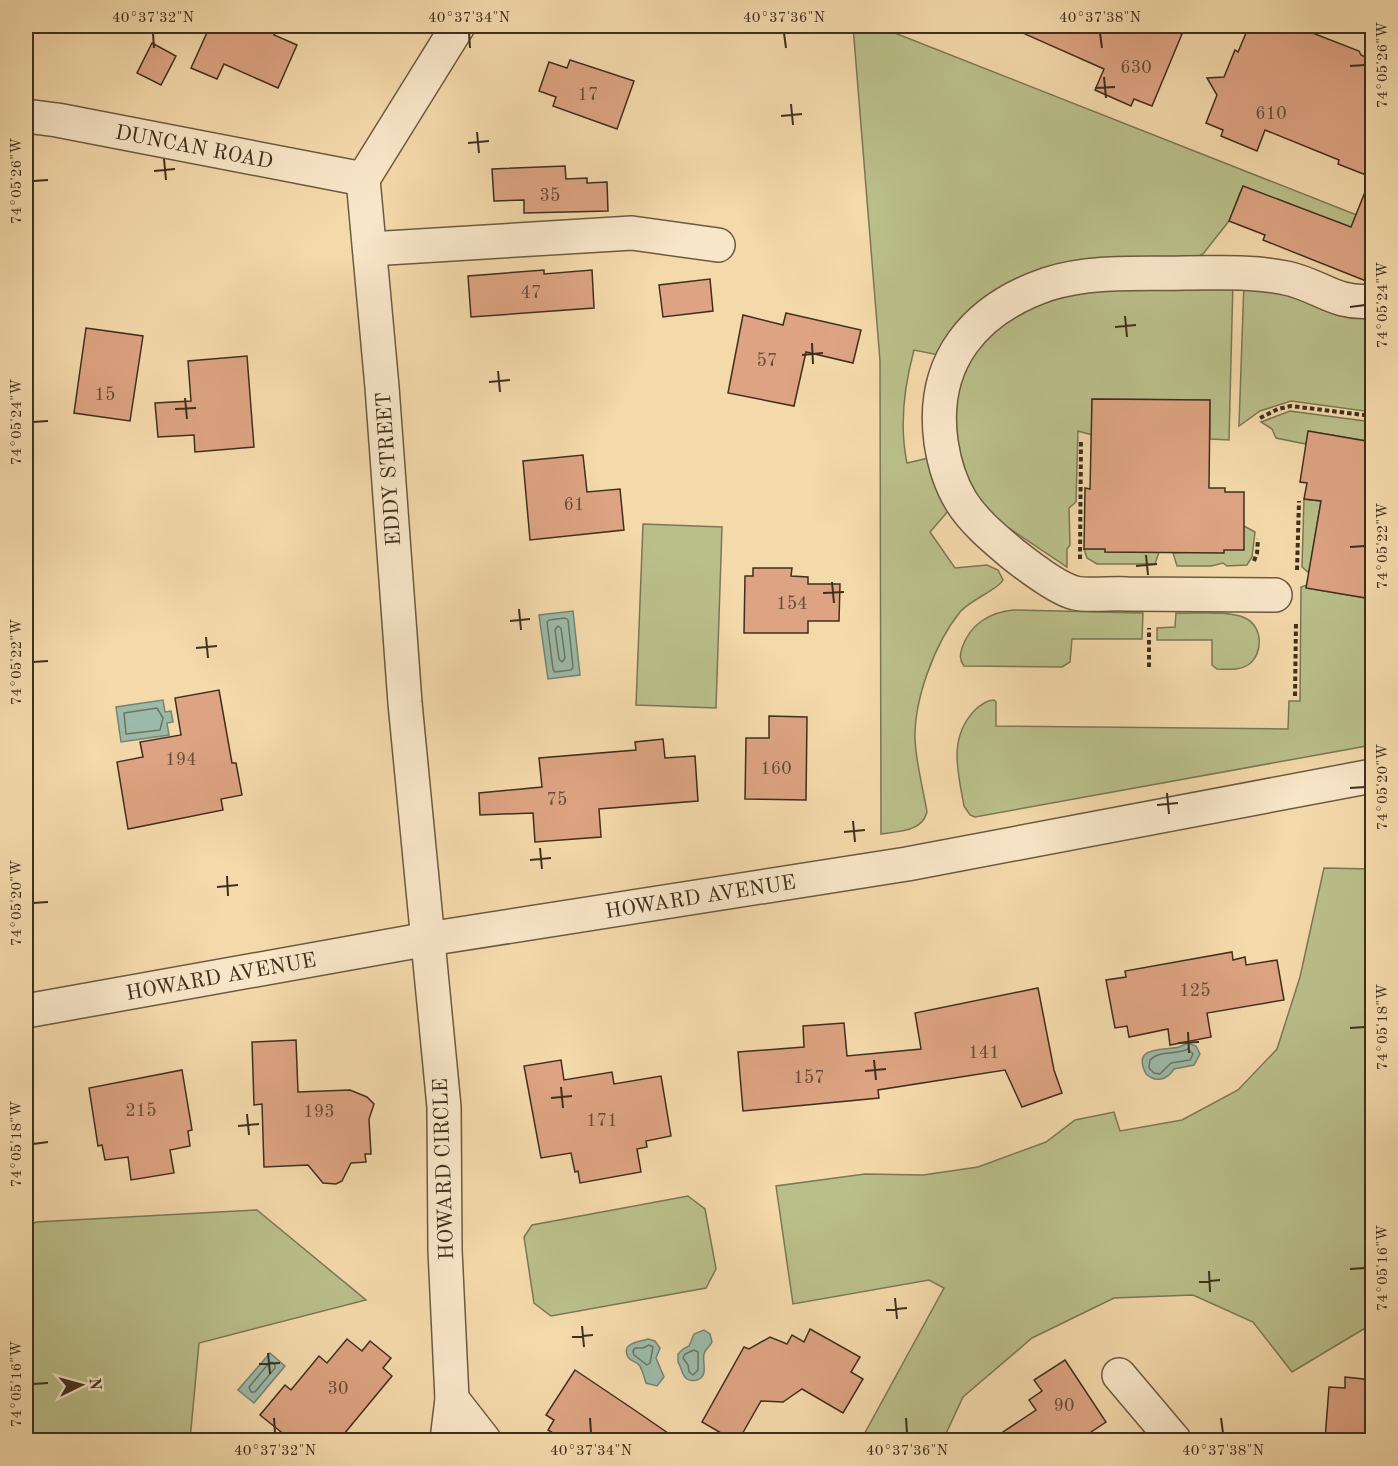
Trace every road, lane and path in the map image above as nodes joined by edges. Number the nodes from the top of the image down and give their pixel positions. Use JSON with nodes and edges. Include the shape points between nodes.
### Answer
{"nodes":[{"id":1,"x":458,"y":26,"type":"edge"},
{"id":2,"x":26,"y":116,"type":"edge"},
{"id":3,"x":363,"y":179,"type":"junction"},
{"id":4,"x":718,"y":244,"type":"dead end"},
{"id":5,"x":370,"y":249,"type":"junction"},
{"id":6,"x":1372,"y":301,"type":"edge"},
{"id":7,"x":1372,"y":416,"type":"edge"},
{"id":8,"x":1260,"y":418,"type":"dead end"},
{"id":9,"x":1080,"y":439,"type":"dead end"},
{"id":10,"x":1258,"y":539,"type":"dead end"},
{"id":11,"x":1083,"y":566,"type":"dead end"},
{"id":12,"x":1250,"y":566,"type":"dead end"},
{"id":13,"x":1275,"y":595,"type":"dead end"},
{"id":14,"x":1149,"y":620,"type":"dead end"},
{"id":15,"x":1149,"y":667,"type":"dead end"},
{"id":16,"x":1372,"y":776,"type":"edge"},
{"id":17,"x":428,"y":939,"type":"junction"},
{"id":18,"x":26,"y":1011,"type":"edge"},
{"id":19,"x":1119,"y":1375,"type":"dead end"},
{"id":20,"x":452,"y":1399,"type":"junction"},
{"id":21,"x":447,"y":1440,"type":"edge"},
{"id":22,"x":483,"y":1440,"type":"edge"},
{"id":23,"x":1174,"y":1440,"type":"edge"}],
"edges":[{"from":1,"to":3,"type":"street"},
{"from":2,"to":3,"type":"street","name":"DUNCAN ROAD"},
{"from":3,"to":5,"type":"street","name":"EDDY STREET"},
{"from":4,"to":5,"type":"street","via":[[632,233]]},
{"from":5,"to":17,"type":"street","name":"EDDY STREET","via":[[405,703]]},
{"from":6,"to":13,"type":"street","via":[[1343,301],[1289,278],[1256,273],[1082,277],[1050,284],[998,307],[980,321],[958,348],[948,369],[939,424],[943,453],[955,488],[971,515],[1037,573],[1075,593]]},
{"from":7,"to":8,"type":"path","via":[[1291,406]]},
{"from":9,"to":11,"type":"path","via":[[1079,554]]},
{"from":10,"to":12,"type":"path","via":[[1257,553]]},
{"from":14,"to":15,"type":"path"},
{"from":16,"to":17,"type":"street","name":"HOWARD AVENUE","via":[[907,864]]},
{"from":17,"to":18,"type":"street","name":"HOWARD AVENUE"},
{"from":17,"to":20,"type":"street","name":"HOWARD CIRCLE","via":[[444,1107]]},
{"from":19,"to":23,"type":"street"},
{"from":20,"to":21,"type":"street","name":"HOWARD CIRCLE"},
{"from":20,"to":22,"type":"street"}]}
